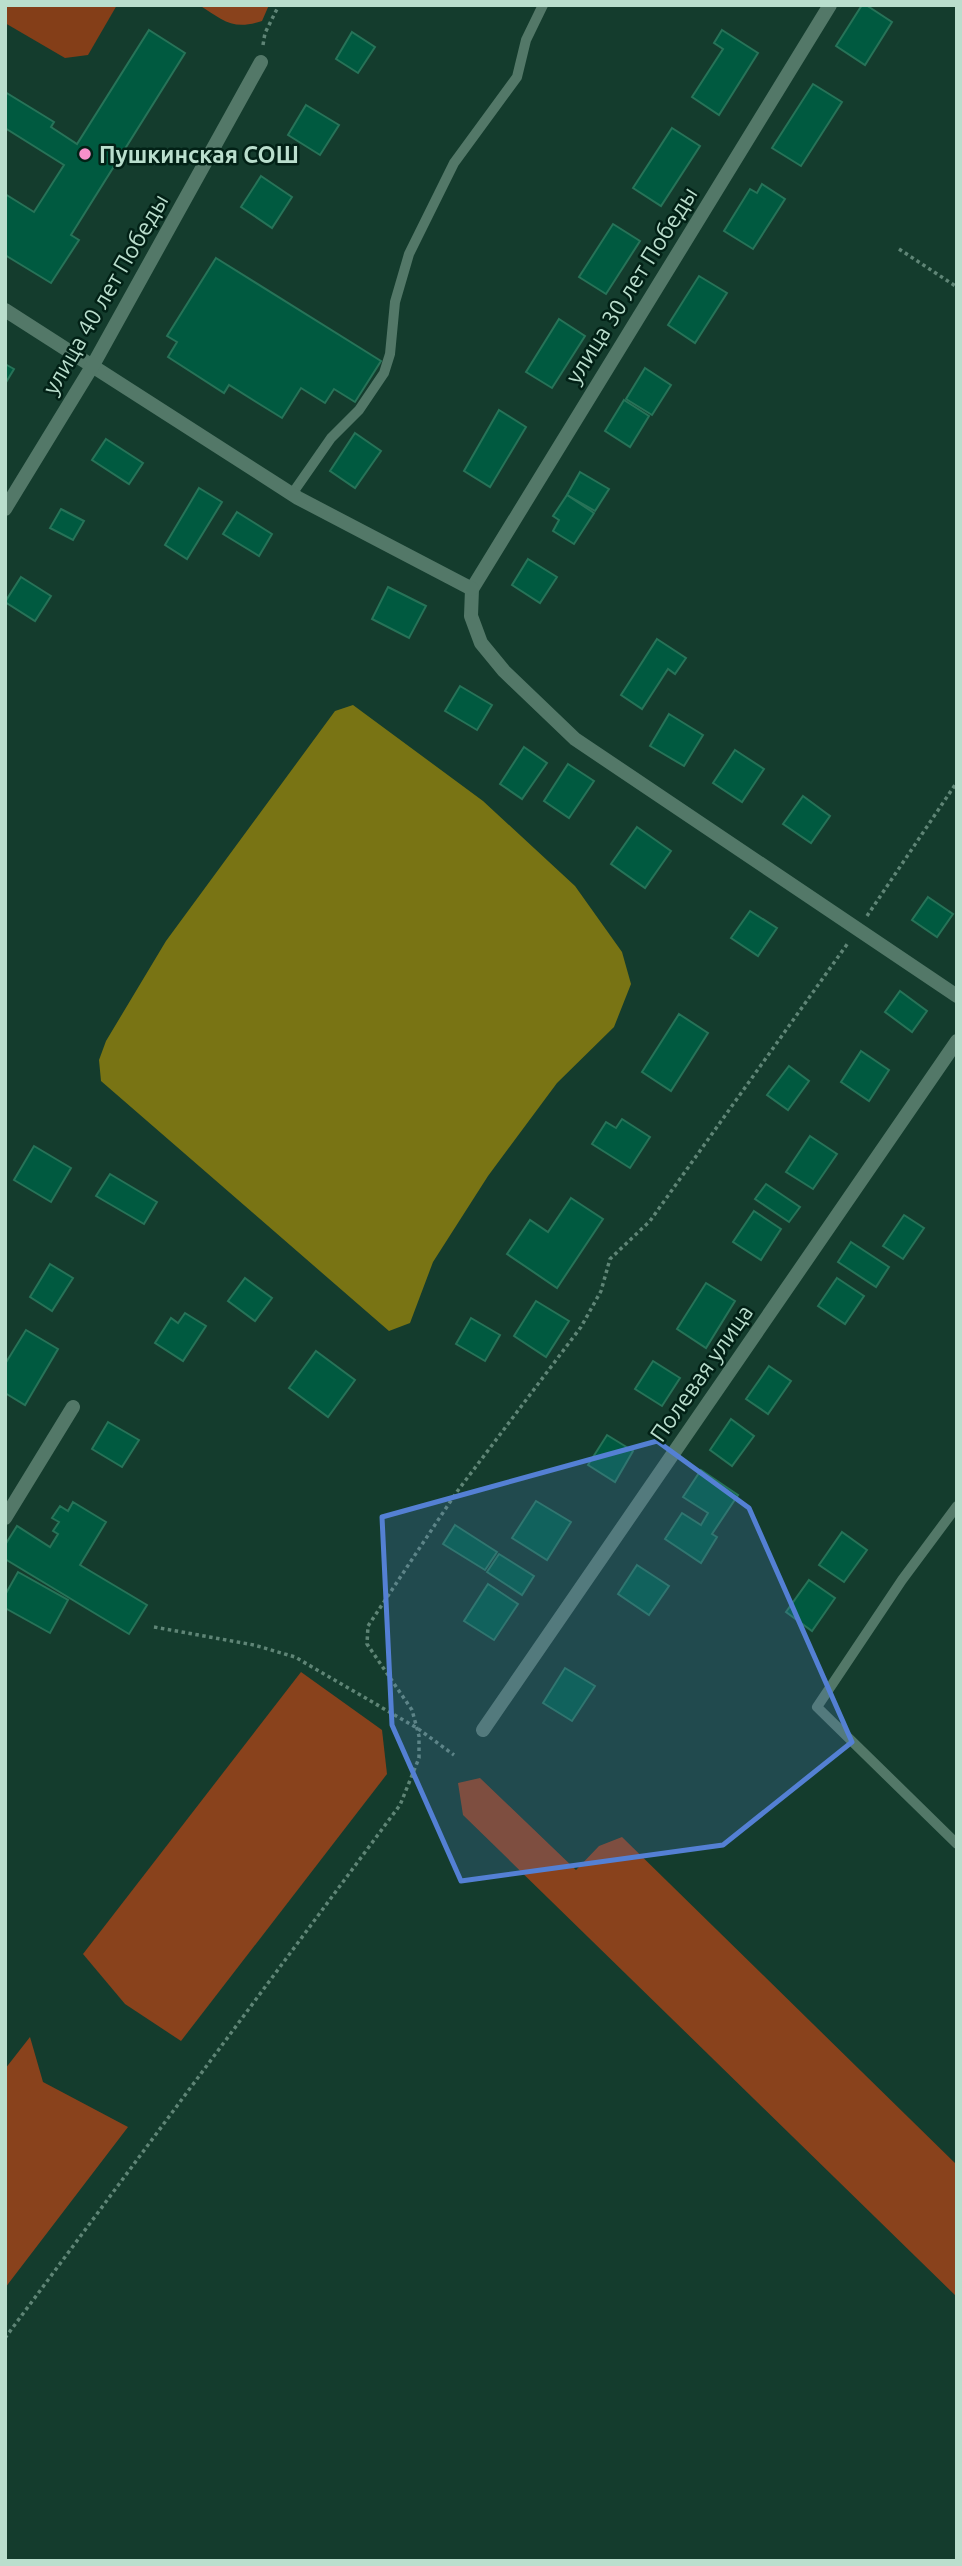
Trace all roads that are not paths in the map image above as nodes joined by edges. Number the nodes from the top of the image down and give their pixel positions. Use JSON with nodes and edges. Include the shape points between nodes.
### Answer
{"nodes":[{"id":1,"x":543,"y":5,"type":"edge"},
{"id":2,"x":830,"y":5,"type":"edge"},
{"id":3,"x":261,"y":62,"type":"road end"},
{"id":4,"x":5,"y":310,"type":"edge"},
{"id":5,"x":93,"y":365,"type":"junction"},
{"id":6,"x":292,"y":494,"type":"junction"},
{"id":7,"x":5,"y":509,"type":"edge"},
{"id":8,"x":472,"y":589,"type":"junction"},
{"id":9,"x":957,"y":996,"type":"edge"},
{"id":10,"x":957,"y":1041,"type":"edge"},
{"id":11,"x":73,"y":1407,"type":"dead end"},
{"id":12,"x":957,"y":1506,"type":"edge"},
{"id":13,"x":5,"y":1518,"type":"edge"},
{"id":14,"x":483,"y":1730,"type":"dead end"},
{"id":15,"x":957,"y":1844,"type":"edge"}],
"edges":[{"from":1,"to":6,"type":"lane","via":[[526,40],[517,77],[454,163],[409,254],[395,302],[384,373]]},
{"from":2,"to":8,"type":"street","name":"улица 30 лет Победы"},
{"from":3,"to":5,"type":"street","name":"улица 40 лет Победы"},
{"from":4,"to":5,"type":"street"},
{"from":5,"to":6,"type":"street"},
{"from":5,"to":7,"type":"street","name":"улица 40 лет Победы"},
{"from":6,"to":8,"type":"street"},
{"from":8,"to":9,"type":"street","via":[[471,616],[481,643],[575,739]]},
{"from":10,"to":14,"type":"street","name":"Полевая улица"},
{"from":11,"to":13,"type":"street"},
{"from":12,"to":15,"type":"lane","via":[[817,1707]]}]}
